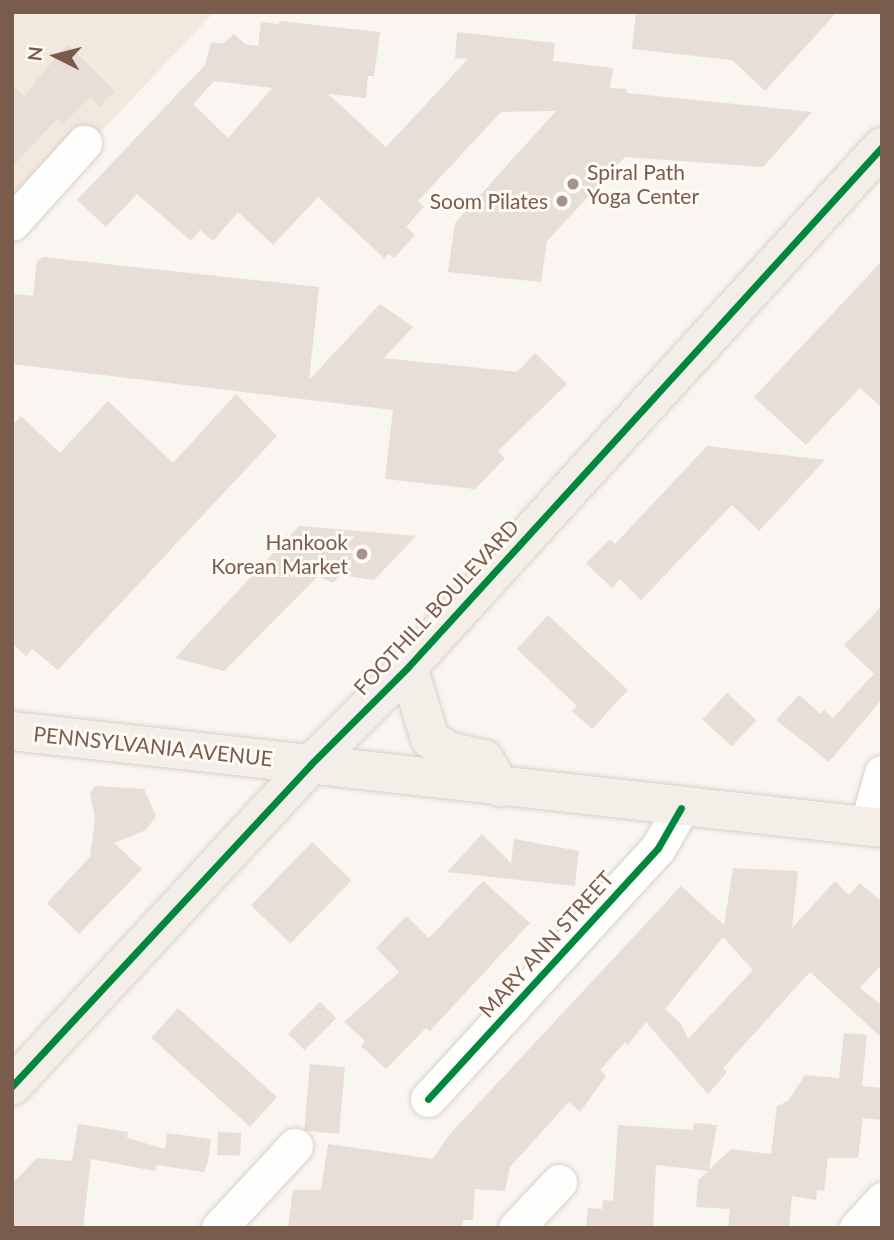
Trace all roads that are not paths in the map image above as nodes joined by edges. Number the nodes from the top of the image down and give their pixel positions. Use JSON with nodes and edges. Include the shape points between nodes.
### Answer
{"nodes":[{"id":1,"x":84,"y":143,"type":"dead end"},
{"id":2,"x":882,"y":147,"type":"edge"},
{"id":3,"x":12,"y":223,"type":"edge"},
{"id":4,"x":408,"y":667,"type":"junction"},
{"id":5,"x":12,"y":731,"type":"edge"},
{"id":6,"x":311,"y":764,"type":"junction"},
{"id":7,"x":882,"y":773,"type":"edge"},
{"id":8,"x":502,"y":787,"type":"junction"},
{"id":9,"x":681,"y":808,"type":"junction"},
{"id":10,"x":874,"y":827,"type":"edge"},
{"id":11,"x":12,"y":1086,"type":"edge"},
{"id":12,"x":429,"y":1099,"type":"dead end"},
{"id":13,"x":295,"y":1146,"type":"dead end"},
{"id":14,"x":559,"y":1182,"type":"dead end"},
{"id":15,"x":882,"y":1200,"type":"edge"},
{"id":16,"x":219,"y":1228,"type":"edge"},
{"id":17,"x":516,"y":1228,"type":"edge"},
{"id":18,"x":857,"y":1228,"type":"edge"}],
"edges":[{"from":1,"to":3,"type":"street"},
{"from":2,"to":4,"type":"main road","name":"FOOTHILL BOULEVARD"},
{"from":4,"to":6,"type":"main road","name":"FOOTHILL BOULEVARD"},
{"from":4,"to":8,"type":"main road","via":[[430,739],[449,751],[484,760]]},
{"from":5,"to":6,"type":"main road","name":"PENNSYLVANIA AVENUE"},
{"from":6,"to":8,"type":"main road","name":"PENNSYLVANIA AVENUE"},
{"from":6,"to":11,"type":"main road","name":"FOOTHILL BOULEVARD"},
{"from":7,"to":10,"type":"street"},
{"from":8,"to":9,"type":"main road","name":"PENNSYLVANIA AVENUE"},
{"from":9,"to":10,"type":"main road","name":"PENNSYLVANIA AVENUE"},
{"from":9,"to":12,"type":"street","name":"MARY ANN STREET","via":[[657,848]]},
{"from":13,"to":16,"type":"street"},
{"from":14,"to":17,"type":"street"},
{"from":15,"to":18,"type":"street"}]}
